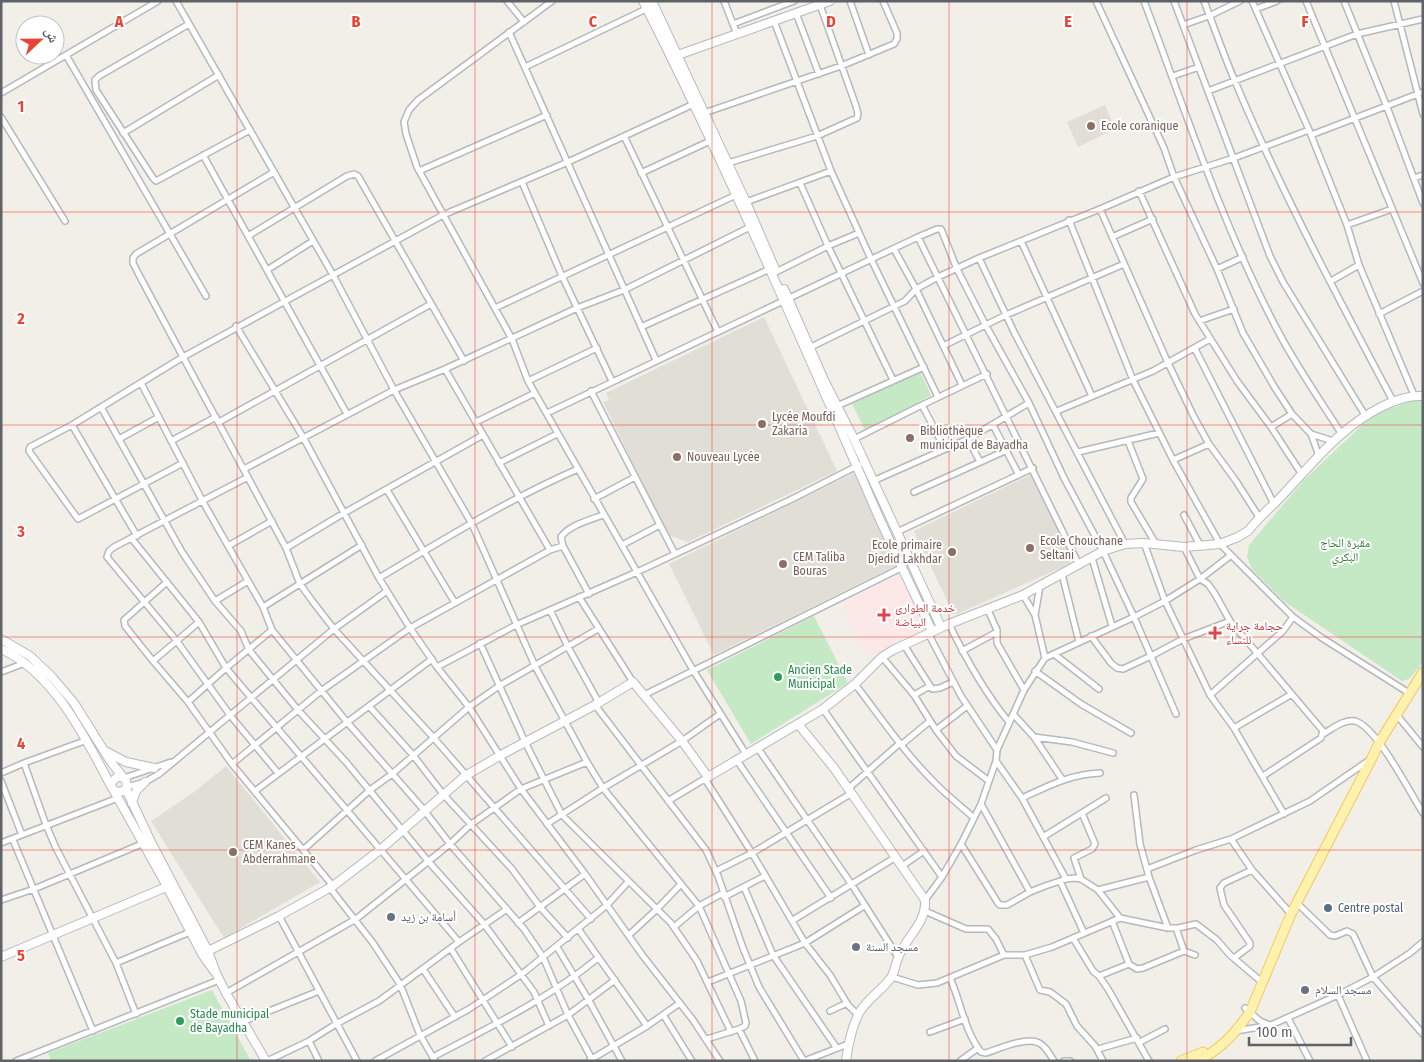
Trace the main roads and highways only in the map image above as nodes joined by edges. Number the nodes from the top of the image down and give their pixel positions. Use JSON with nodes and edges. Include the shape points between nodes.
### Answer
{"nodes":[{"id":1,"x":1423,"y":672,"type":"edge"},
{"id":2,"x":1423,"y":678,"type":"edge"},
{"id":3,"x":1409,"y":693,"type":"junction"},
{"id":4,"x":1232,"y":1032,"type":"junction"},
{"id":5,"x":1181,"y":1061,"type":"edge"},
{"id":6,"x":1196,"y":1061,"type":"edge"}],
"edges":[{"from":1,"to":3,"type":"main road"},
{"from":2,"to":3,"type":"main road"},
{"from":3,"to":4,"type":"main road","via":[[1379,743],[1291,914],[1263,983]]},
{"from":4,"to":5,"type":"main road","via":[[1209,1049]]},
{"from":4,"to":6,"type":"main road","via":[[1221,1047]]}]}
